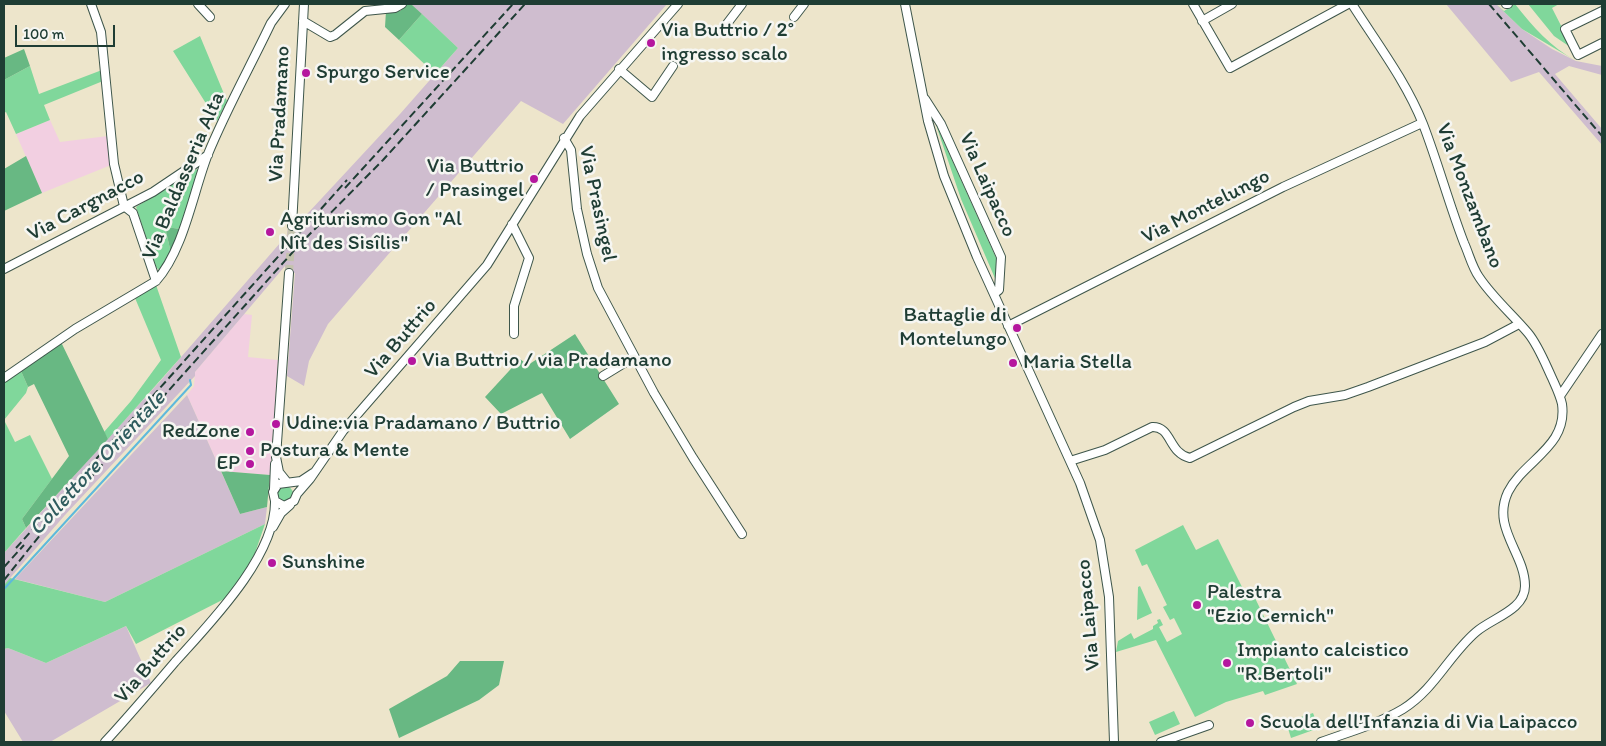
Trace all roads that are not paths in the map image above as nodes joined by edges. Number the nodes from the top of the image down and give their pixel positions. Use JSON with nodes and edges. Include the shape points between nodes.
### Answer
{"nodes":[{"id":1,"x":91,"y":4,"type":"edge"},
{"id":2,"x":198,"y":4,"type":"edge"},
{"id":3,"x":285,"y":4,"type":"edge"},
{"id":4,"x":304,"y":4,"type":"edge"},
{"id":5,"x":402,"y":4,"type":"edge"},
{"id":6,"x":678,"y":4,"type":"edge"},
{"id":7,"x":742,"y":4,"type":"edge"},
{"id":8,"x":804,"y":4,"type":"edge"},
{"id":9,"x":905,"y":4,"type":"edge"},
{"id":10,"x":1193,"y":4,"type":"edge"},
{"id":11,"x":1232,"y":4,"type":"edge"},
{"id":12,"x":1350,"y":4,"type":"edge"},
{"id":13,"x":1602,"y":11,"type":"edge"},
{"id":14,"x":210,"y":17,"type":"dead end"},
{"id":15,"x":794,"y":17,"type":"dead end"},
{"id":16,"x":303,"y":21,"type":"junction"},
{"id":17,"x":1202,"y":21,"type":"junction"},
{"id":18,"x":726,"y":25,"type":"dead end"},
{"id":19,"x":1602,"y":43,"type":"edge"},
{"id":20,"x":673,"y":66,"type":"dead end"},
{"id":21,"x":619,"y":69,"type":"junction"},
{"id":22,"x":922,"y":93,"type":"junction"},
{"id":23,"x":1422,"y":123,"type":"junction"},
{"id":24,"x":564,"y":138,"type":"junction"},
{"id":25,"x":208,"y":155,"type":"junction"},
{"id":26,"x":124,"y":206,"type":"junction"},
{"id":27,"x":512,"y":224,"type":"junction"},
{"id":28,"x":292,"y":226,"type":"tunnel mouth"},
{"id":29,"x":4,"y":269,"type":"edge"},
{"id":30,"x":289,"y":273,"type":"tunnel mouth"},
{"id":31,"x":156,"y":281,"type":"junction"},
{"id":32,"x":994,"y":294,"type":"junction"},
{"id":33,"x":1519,"y":324,"type":"junction"},
{"id":34,"x":1008,"y":326,"type":"junction"},
{"id":35,"x":514,"y":334,"type":"dead end"},
{"id":36,"x":1602,"y":334,"type":"edge"},
{"id":37,"x":634,"y":357,"type":"junction"},
{"id":38,"x":603,"y":376,"type":"dead end"},
{"id":39,"x":4,"y":378,"type":"edge"},
{"id":40,"x":1560,"y":396,"type":"junction"},
{"id":41,"x":276,"y":457,"type":"junction"},
{"id":42,"x":1070,"y":461,"type":"junction"},
{"id":43,"x":313,"y":473,"type":"junction"},
{"id":44,"x":288,"y":483,"type":"junction"},
{"id":45,"x":274,"y":489,"type":"junction"},
{"id":46,"x":296,"y":494,"type":"junction"},
{"id":47,"x":275,"y":500,"type":"junction"},
{"id":48,"x":290,"y":505,"type":"junction"},
{"id":49,"x":269,"y":532,"type":"junction"},
{"id":50,"x":742,"y":534,"type":"dead end"},
{"id":51,"x":1209,"y":725,"type":"dead end"},
{"id":52,"x":105,"y":742,"type":"edge"},
{"id":53,"x":1114,"y":742,"type":"edge"},
{"id":54,"x":1160,"y":742,"type":"edge"},
{"id":55,"x":1321,"y":742,"type":"edge"}],
"edges":[{"from":1,"to":26,"type":"street","via":[[101,32],[114,164]]},
{"from":2,"to":14,"type":"street"},
{"from":3,"to":25,"type":"street","name":"Via Baldasseria Alta","via":[[271,23]]},
{"from":4,"to":16,"type":"street","name":"Via Pradamano"},
{"from":5,"to":16,"type":"street","via":[[395,8],[365,11],[330,37]]},
{"from":6,"to":21,"type":"street","name":"Via Buttrio"},
{"from":7,"to":18,"type":"street"},
{"from":8,"to":15,"type":"street"},
{"from":9,"to":22,"type":"street","name":"Via Laipacco"},
{"from":10,"to":17,"type":"street"},
{"from":11,"to":17,"type":"street"},
{"from":12,"to":17,"type":"street","via":[[1230,68]]},
{"from":12,"to":23,"type":"street","name":"Via Monzambano","via":[[1398,76]]},
{"from":13,"to":19,"type":"street","via":[[1565,29],[1578,54]]},
{"from":16,"to":28,"type":"street","name":"Via Pradamano"},
{"from":20,"to":21,"type":"street","via":[[652,97]]},
{"from":21,"to":24,"type":"street","name":"Via Buttrio"},
{"from":22,"to":32,"type":"street","name":"Via Laipacco","via":[[944,176]]},
{"from":22,"to":32,"type":"street","name":"Via Laipacco","via":[[941,124],[1001,257],[999,290]]},
{"from":23,"to":33,"type":"street","name":"Via Monzambano","via":[[1477,275]]},
{"from":23,"to":34,"type":"street","name":"Via Montelungo"},
{"from":24,"to":27,"type":"street","name":"Via Buttrio"},
{"from":24,"to":37,"type":"street","name":"Via Prasingel","via":[[571,150],[577,209],[592,270]]},
{"from":25,"to":26,"type":"street","name":"Via Cargnacco","via":[[152,192]]},
{"from":25,"to":31,"type":"street","name":"Via Baldasseria Alta","via":[[174,253]]},
{"from":26,"to":29,"type":"street","name":"Via Cargnacco"},
{"from":26,"to":31,"type":"street","via":[[133,213]]},
{"from":27,"to":35,"type":"street","via":[[529,258],[514,306]]},
{"from":27,"to":43,"type":"street","name":"Via Buttrio","via":[[477,279],[344,431]]},
{"from":30,"to":41,"type":"street"},
{"from":31,"to":39,"type":"street","name":"Via Baldasseria Alta","via":[[75,329]]},
{"from":32,"to":34,"type":"street","name":"Via Laipacco"},
{"from":33,"to":40,"type":"street","name":"Via Monzambano","via":[[1529,334]]},
{"from":33,"to":42,"type":"street","via":[[1485,342],[1368,387],[1294,406],[1190,458],[1176,450],[1164,430],[1152,427],[1118,444]]},
{"from":34,"to":42,"type":"street","name":"Via Laipacco"},
{"from":36,"to":40,"type":"street"},
{"from":37,"to":38,"type":"street"},
{"from":37,"to":50,"type":"street","name":"Via Prasingel"},
{"from":40,"to":55,"type":"street","name":"Via Monzambano","via":[[1561,420],[1556,436],[1548,449],[1518,477],[1504,505],[1508,537],[1524,577],[1523,596],[1517,605],[1457,649],[1431,686],[1404,708],[1377,722]]},
{"from":41,"to":44,"type":"street","via":[[279,472]]},
{"from":41,"to":45,"type":"street"},
{"from":42,"to":53,"type":"street","name":"Via Laipacco","via":[[1092,514],[1105,567]]},
{"from":43,"to":44,"type":"street","via":[[301,481]]},
{"from":43,"to":46,"type":"street","name":"Via Buttrio"},
{"from":44,"to":45,"type":"street","via":[[281,483]]},
{"from":44,"to":46,"type":"street"},
{"from":45,"to":47,"type":"street","name":"Via Buttrio"},
{"from":46,"to":48,"type":"street","name":"Via Buttrio"},
{"from":47,"to":48,"type":"street","via":[[282,505]]},
{"from":47,"to":49,"type":"street","name":"Via Buttrio"},
{"from":48,"to":49,"type":"street","name":"Via Buttrio"},
{"from":49,"to":52,"type":"street","name":"Via Buttrio","via":[[233,596]]},
{"from":51,"to":54,"type":"street"}]}
